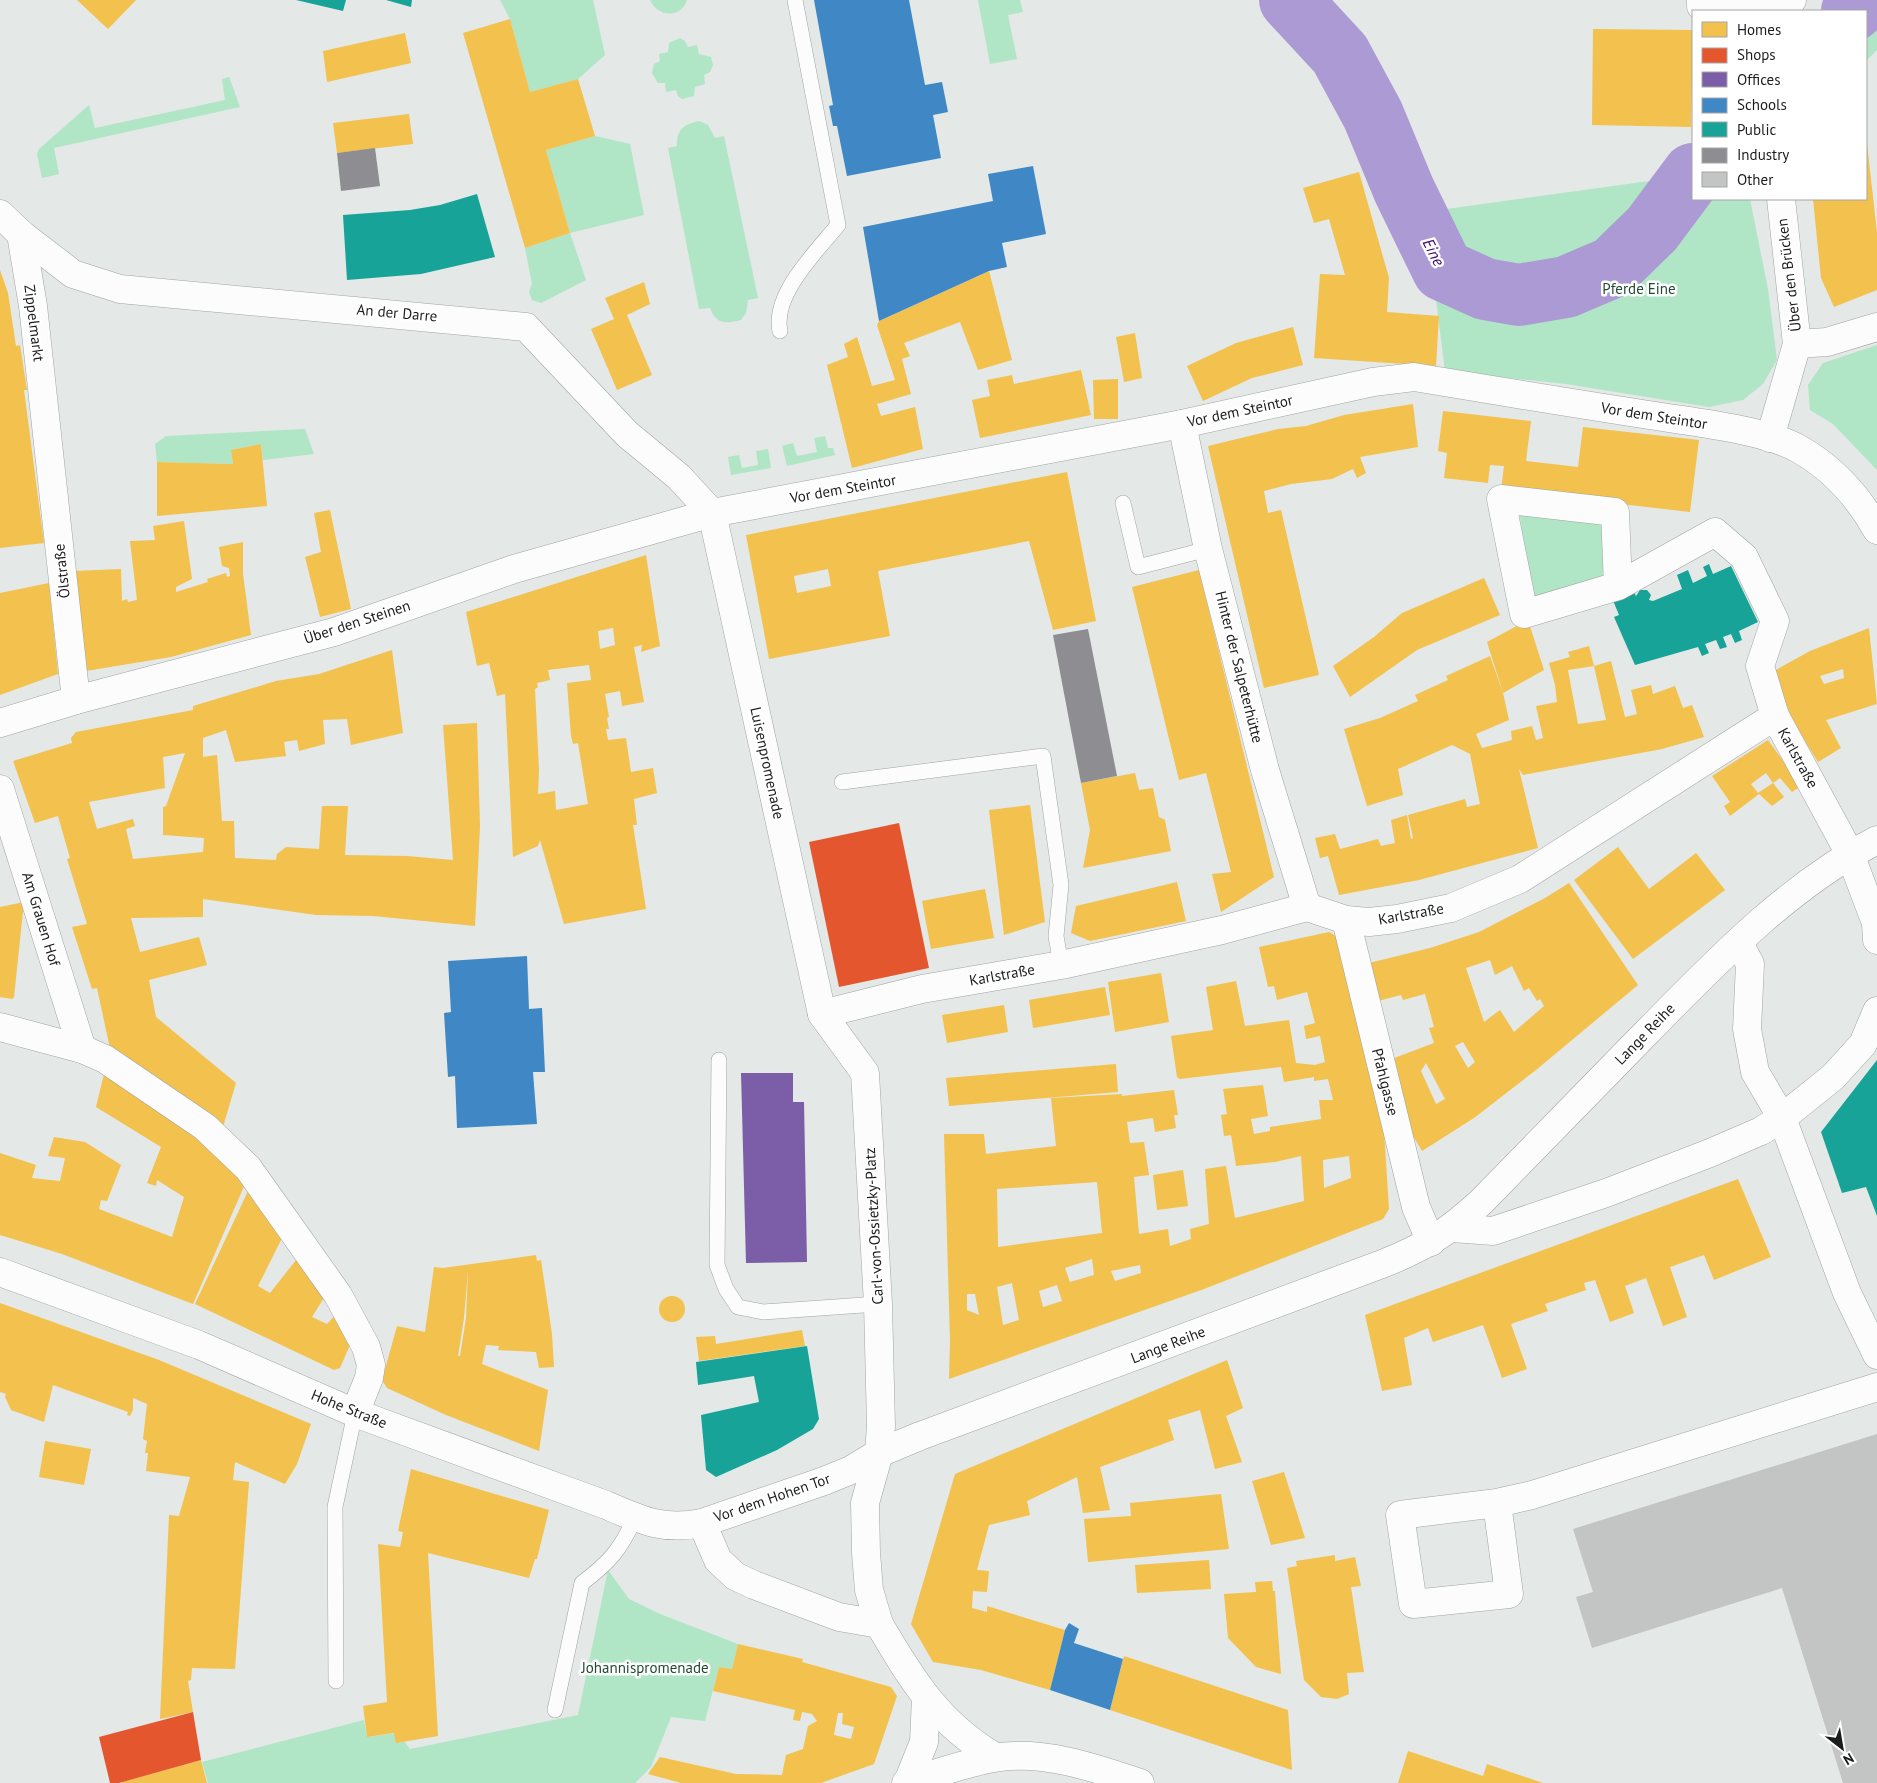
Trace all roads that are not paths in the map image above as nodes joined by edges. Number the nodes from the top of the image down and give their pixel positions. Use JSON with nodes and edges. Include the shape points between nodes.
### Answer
{"nodes":[{"id":1,"x":795,"y":0,"type":"edge"},
{"id":2,"x":1701,"y":0,"type":"edge"},
{"id":3,"x":1792,"y":0,"type":"edge"},
{"id":4,"x":1764,"y":7,"type":"edge"},
{"id":5,"x":1780,"y":200,"type":"edge"},
{"id":6,"x":0,"y":214,"type":"edge"},
{"id":7,"x":21,"y":234,"type":"junction"},
{"id":8,"x":1877,"y":327,"type":"edge"},
{"id":9,"x":780,"y":331,"type":"dead end"},
{"id":10,"x":1797,"y":344,"type":"junction"},
{"id":11,"x":1182,"y":424,"type":"junction"},
{"id":12,"x":1770,"y":438,"type":"junction"},
{"id":13,"x":48,"y":441,"type":"joint"},
{"id":14,"x":1123,"y":502,"type":"dead end"},
{"id":15,"x":712,"y":513,"type":"junction"},
{"id":16,"x":1877,"y":530,"type":"edge"},
{"id":17,"x":1208,"y":549,"type":"junction"},
{"id":18,"x":1618,"y":586,"type":"junction"},
{"id":19,"x":76,"y":700,"type":"junction"},
{"id":20,"x":1775,"y":716,"type":"junction"},
{"id":21,"x":0,"y":723,"type":"edge"},
{"id":22,"x":842,"y":782,"type":"dead end"},
{"id":23,"x":0,"y":789,"type":"edge"},
{"id":24,"x":1877,"y":840,"type":"edge"},
{"id":25,"x":1850,"y":854,"type":"junction"},
{"id":26,"x":1307,"y":907,"type":"junction"},
{"id":27,"x":1346,"y":920,"type":"junction"},
{"id":28,"x":1877,"y":940,"type":"edge"},
{"id":29,"x":1739,"y":943,"type":"junction"},
{"id":30,"x":1061,"y":965,"type":"junction"},
{"id":31,"x":1877,"y":1011,"type":"edge"},
{"id":32,"x":822,"y":1014,"type":"junction"},
{"id":33,"x":0,"y":1027,"type":"edge"},
{"id":34,"x":82,"y":1049,"type":"junction"},
{"id":35,"x":719,"y":1060,"type":"dead end"},
{"id":36,"x":1782,"y":1118,"type":"junction"},
{"id":37,"x":1442,"y":1235,"type":"junction"},
{"id":38,"x":0,"y":1272,"type":"edge"},
{"id":39,"x":878,"y":1304,"type":"junction"},
{"id":40,"x":1877,"y":1356,"type":"edge"},
{"id":41,"x":1877,"y":1387,"type":"edge"},
{"id":42,"x":355,"y":1413,"type":"junction"},
{"id":43,"x":879,"y":1453,"type":"junction"},
{"id":44,"x":1497,"y":1503,"type":"junction"},
{"id":45,"x":635,"y":1518,"type":"junction"},
{"id":46,"x":702,"y":1523,"type":"junction"},
{"id":47,"x":879,"y":1624,"type":"junction"},
{"id":48,"x":336,"y":1681,"type":"dead end"},
{"id":49,"x":926,"y":1697,"type":"junction"},
{"id":50,"x":555,"y":1710,"type":"dead end"},
{"id":51,"x":995,"y":1757,"type":"junction"},
{"id":52,"x":907,"y":1783,"type":"edge"},
{"id":53,"x":1140,"y":1783,"type":"edge"}],
"edges":[{"from":1,"to":9,"type":"lane","via":[[838,225],[806,263],[785,295],[777,318]]},
{"from":2,"to":4,"type":"street","via":[[1701,6]]},
{"from":3,"to":4,"type":"street"},
{"from":5,"to":10,"type":"street","name":"Über den Brücken"},
{"from":6,"to":7,"type":"street"},
{"from":7,"to":13,"type":"street","name":"Zippelmarkt","via":[[33,306]]},
{"from":7,"to":15,"type":"street","name":"An der Darre","via":[[73,274],[120,289],[526,327],[627,434],[679,477]]},
{"from":8,"to":10,"type":"street","via":[[1827,342]]},
{"from":10,"to":12,"type":"street","name":"Über den Brücken"},
{"from":11,"to":12,"type":"street","name":"Vor dem Steintor","via":[[1373,382],[1414,377],[1712,425]]},
{"from":11,"to":15,"type":"street","name":"Vor dem Steintor"},
{"from":11,"to":17,"type":"street","name":"Hinter der Salpeterhütte"},
{"from":12,"to":16,"type":"street","name":"Vor dem Steintor","via":[[1798,448],[1824,465],[1846,485]]},
{"from":13,"to":19,"type":"street","name":"Ölstraße"},
{"from":14,"to":17,"type":"lane","via":[[1138,567]]},
{"from":15,"to":19,"type":"street","name":"Über den Steinen","via":[[514,569],[334,632]]},
{"from":15,"to":32,"type":"street","name":"Luisenpromenade"},
{"from":17,"to":26,"type":"street","name":"Hinter der Salpeterhütte","via":[[1266,770]]},
{"from":18,"to":18,"type":"street","via":[[1616,512],[1501,499],[1524,614]]},
{"from":18,"to":20,"type":"street","via":[[1715,532],[1744,557],[1774,621],[1760,666]]},
{"from":19,"to":21,"type":"street","name":"Über den Steinen"},
{"from":20,"to":25,"type":"street","name":"Karlstraße"},
{"from":20,"to":27,"type":"street","name":"Karlstraße","via":[[1520,879],[1442,910],[1369,922]]},
{"from":22,"to":30,"type":"lane","via":[[1043,756],[1062,885],[1056,936]]},
{"from":23,"to":34,"type":"street","name":"Am Grauen Hof"},
{"from":24,"to":25,"type":"street","name":"Lange Reihe"},
{"from":25,"to":28,"type":"street","via":[[1876,923]]},
{"from":25,"to":29,"type":"street","name":"Lange Reihe","via":[[1780,905]]},
{"from":26,"to":27,"type":"street","name":"Karlstraße"},
{"from":26,"to":30,"type":"street","name":"Karlstraße","via":[[1222,930]]},
{"from":27,"to":37,"type":"street","name":"Pfahlgasse","via":[[1416,1207]]},
{"from":29,"to":36,"type":"street","via":[[1750,964],[1747,1029],[1755,1072]]},
{"from":29,"to":37,"type":"street","name":"Lange Reihe","via":[[1481,1202]]},
{"from":30,"to":32,"type":"street","name":"Karlstraße","via":[[922,989]]},
{"from":31,"to":36,"type":"street","name":"Lange Reihe","via":[[1863,1044],[1833,1077]]},
{"from":32,"to":39,"type":"street","name":"Carl-von-Ossietzky-Platz","via":[[866,1073]]},
{"from":33,"to":34,"type":"street"},
{"from":34,"to":42,"type":"street","via":[[105,1059],[179,1108],[205,1127],[248,1168],[338,1294],[366,1347],[371,1365],[369,1378]]},
{"from":35,"to":39,"type":"lane","via":[[717,1265],[726,1289],[738,1307],[763,1312]]},
{"from":36,"to":37,"type":"street","name":"Lange Reihe","via":[[1710,1154],[1606,1193],[1492,1231]]},
{"from":36,"to":40,"type":"street","via":[[1847,1293]]},
{"from":37,"to":43,"type":"street","name":"Lange Reihe","via":[[1382,1264]]},
{"from":38,"to":42,"type":"street","name":"Hohe Straße","via":[[200,1344]]},
{"from":39,"to":43,"type":"street","name":"Carl-von-Ossietzky-Platz"},
{"from":41,"to":44,"type":"street","via":[[1532,1495]]},
{"from":42,"to":45,"type":"street","name":"Hohe Straße"},
{"from":42,"to":48,"type":"lane","via":[[335,1507]]},
{"from":43,"to":46,"type":"street","name":"Vor dem Hohen Tor","via":[[824,1481]]},
{"from":43,"to":47,"type":"street","via":[[865,1503],[869,1590]]},
{"from":44,"to":44,"type":"street","via":[[1509,1594],[1413,1604],[1400,1516]]},
{"from":45,"to":46,"type":"street","name":"Hohe Straße","via":[[661,1526]]},
{"from":45,"to":50,"type":"lane","via":[[607,1564],[582,1583]]},
{"from":46,"to":47,"type":"street","name":"Vor dem Hohen Tor","via":[[718,1560],[735,1576],[839,1617]]},
{"from":47,"to":49,"type":"street"},
{"from":49,"to":51,"type":"street","via":[[969,1742]]},
{"from":49,"to":52,"type":"street","via":[[924,1742]]},
{"from":51,"to":52,"type":"street"},
{"from":51,"to":53,"type":"street","via":[[1035,1756]]}]}
